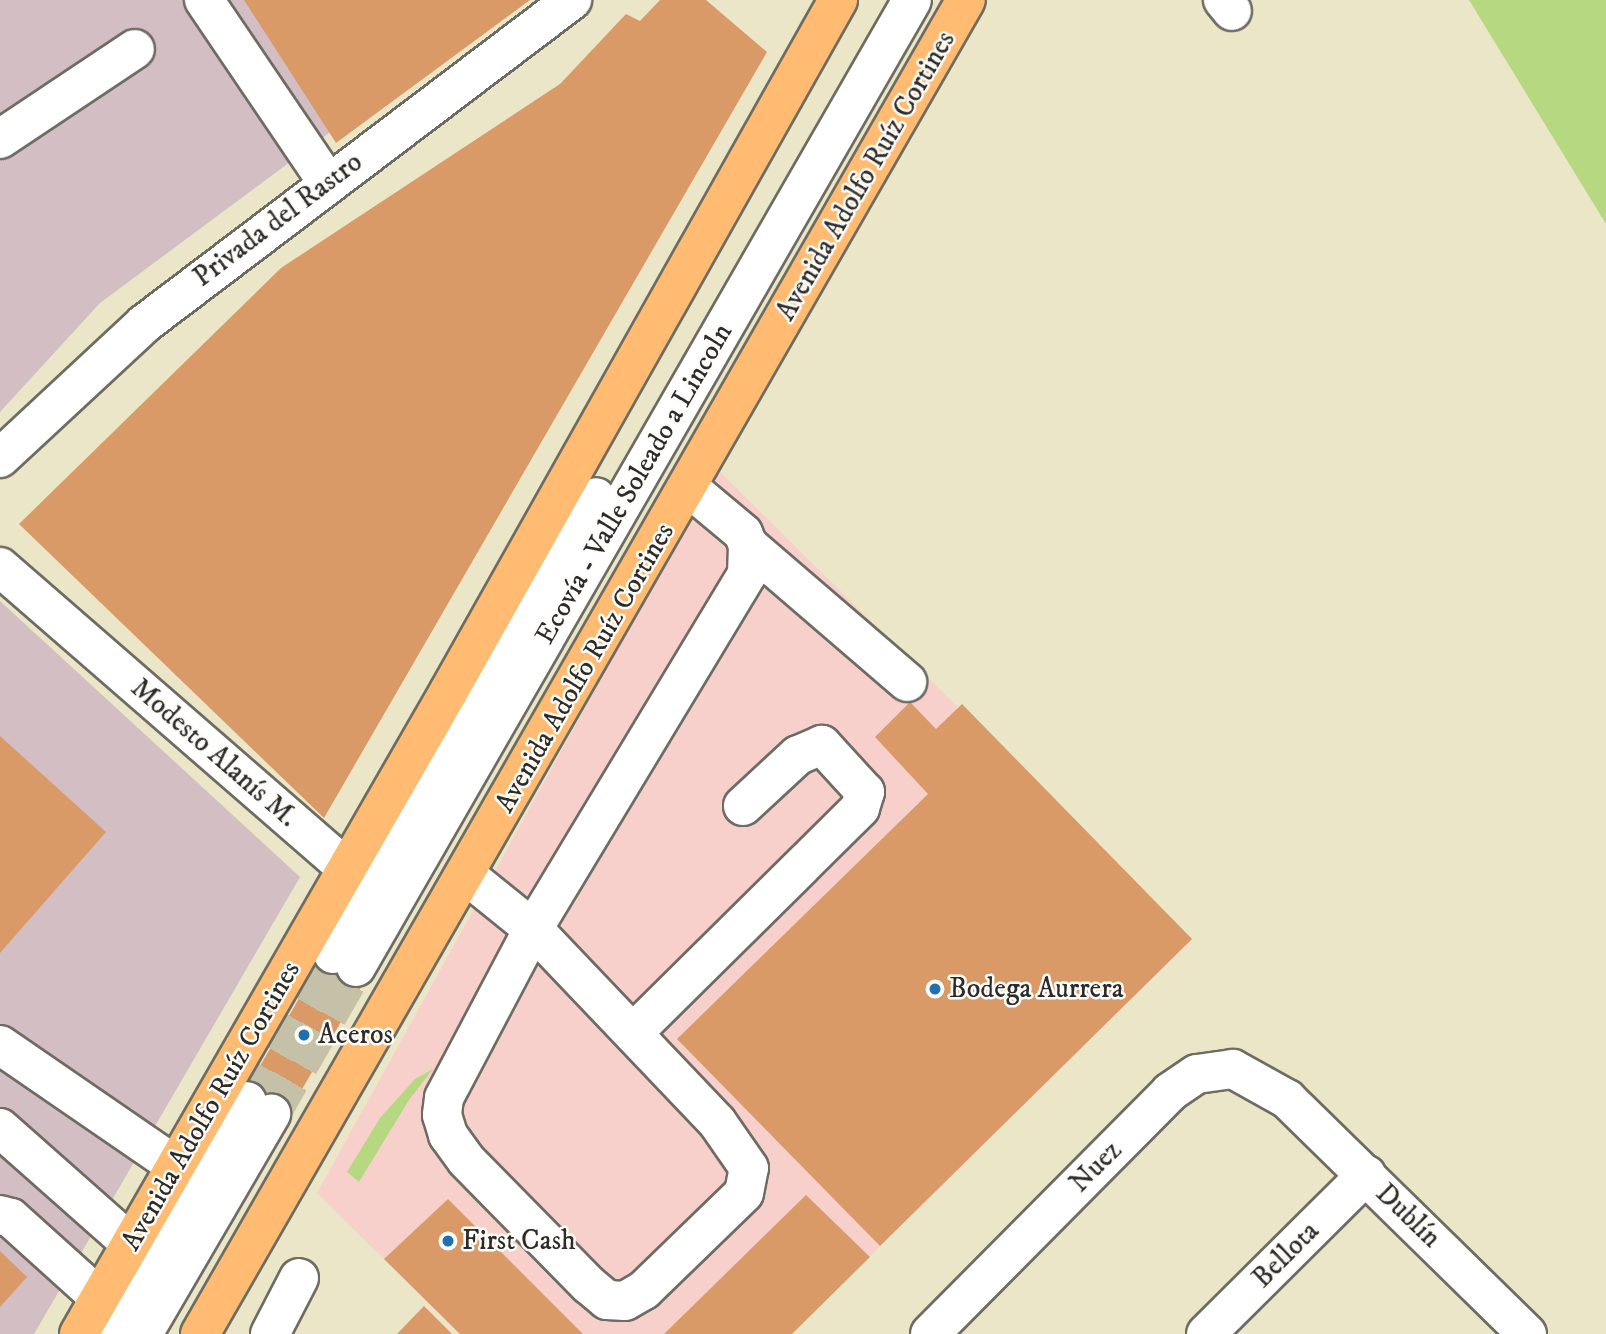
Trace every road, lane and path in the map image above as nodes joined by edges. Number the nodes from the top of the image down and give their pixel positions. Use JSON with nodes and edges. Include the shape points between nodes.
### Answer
{"nodes":[{"id":1,"x":204,"y":0,"type":"edge"},
{"id":2,"x":572,"y":0,"type":"edge"},
{"id":3,"x":838,"y":0,"type":"edge"},
{"id":4,"x":881,"y":0,"type":"edge"},
{"id":5,"x":912,"y":0,"type":"edge"},
{"id":6,"x":966,"y":0,"type":"edge"},
{"id":7,"x":135,"y":49,"type":"dead end"},
{"id":8,"x":0,"y":139,"type":"edge"},
{"id":9,"x":327,"y":182,"type":"junction"},
{"id":10,"x":0,"y":458,"type":"edge"},
{"id":11,"x":688,"y":487,"type":"junction"},
{"id":12,"x":748,"y":545,"type":"junction"},
{"id":13,"x":0,"y":567,"type":"edge"},
{"id":14,"x":907,"y":682,"type":"dead end"},
{"id":15,"x":743,"y":806,"type":"dead end"},
{"id":16,"x":466,"y":875,"type":"junction"},
{"id":17,"x":372,"y":885,"type":"junction"},
{"id":18,"x":533,"y":929,"type":"junction"},
{"id":19,"x":435,"y":932,"type":"junction"},
{"id":20,"x":345,"y":961,"type":"tunnel mouth"},
{"id":21,"x":634,"y":1032,"type":"junction"},
{"id":22,"x":0,"y":1045,"type":"edge"},
{"id":23,"x":1287,"y":1099,"type":"joint"},
{"id":24,"x":0,"y":1128,"type":"edge"},
{"id":25,"x":176,"y":1166,"type":"junction"},
{"id":26,"x":1366,"y":1175,"type":"junction"},
{"id":27,"x":0,"y":1216,"type":"edge"},
{"id":28,"x":131,"y":1244,"type":"junction"},
{"id":29,"x":299,"y":1278,"type":"dead end"},
{"id":30,"x":100,"y":1298,"type":"junction"},
{"id":31,"x":1508,"y":1328,"type":"edge"},
{"id":32,"x":79,"y":1334,"type":"edge"},
{"id":33,"x":112,"y":1334,"type":"edge"},
{"id":34,"x":143,"y":1334,"type":"edge"},
{"id":35,"x":200,"y":1334,"type":"edge"},
{"id":36,"x":270,"y":1334,"type":"edge"},
{"id":37,"x":930,"y":1334,"type":"edge"},
{"id":38,"x":1206,"y":1334,"type":"edge"}],
"edges":[{"from":1,"to":9,"type":"street"},
{"from":2,"to":9,"type":"street","name":"Privada del Rastro"},
{"from":3,"to":17,"type":"main road","name":"Avenida Adolfo Ruíz Cortines"},
{"from":4,"to":17,"type":"street"},
{"from":5,"to":17,"type":"street","name":"Ecovía - Valle Soleado a Lincoln"},
{"from":6,"to":11,"type":"main road","name":"Avenida Adolfo Ruíz Cortines"},
{"from":7,"to":8,"type":"street"},
{"from":9,"to":10,"type":"street","name":"Privada del Rastro","via":[[144,324]]},
{"from":11,"to":12,"type":"street","via":[[743,533]]},
{"from":11,"to":16,"type":"main road","name":"Avenida Adolfo Ruíz Cortines"},
{"from":12,"to":14,"type":"street"},
{"from":12,"to":18,"type":"street","via":[[747,574]]},
{"from":13,"to":17,"type":"street","name":"Modesto Alanís M."},
{"from":15,"to":21,"type":"street","via":[[798,755],[822,745],[865,792],[860,808]]},
{"from":16,"to":18,"type":"street"},
{"from":16,"to":19,"type":"main road","name":"Avenida Adolfo Ruíz Cortines"},
{"from":17,"to":19,"type":"street","name":"Modesto Alanís M."},
{"from":17,"to":20,"type":"street"},
{"from":17,"to":25,"type":"main road","name":"Avenida Adolfo Ruíz Cortines"},
{"from":18,"to":21,"type":"street"},
{"from":18,"to":21,"type":"street","via":[[444,1098],[442,1115],[448,1135],[466,1160],[607,1300],[625,1301],[644,1290],[744,1194],[748,1176],[745,1160],[717,1122]]},
{"from":19,"to":35,"type":"main road","name":"Avenida Adolfo Ruíz Cortines"},
{"from":22,"to":25,"type":"street"},
{"from":23,"to":26,"type":"street","name":"Dublín"},
{"from":23,"to":37,"type":"street","name":"Nuez","via":[[1233,1069],[1197,1074],[1179,1086]]},
{"from":24,"to":28,"type":"street"},
{"from":25,"to":28,"type":"main road","name":"Avenida Adolfo Ruíz Cortines"},
{"from":26,"to":31,"type":"street","name":"Dublín"},
{"from":26,"to":38,"type":"street","name":"Bellota"},
{"from":27,"to":30,"type":"street","via":[[11,1217]]},
{"from":28,"to":30,"type":"main road","name":"Avenida Adolfo Ruíz Cortines"},
{"from":29,"to":36,"type":"street"},
{"from":30,"to":32,"type":"main road","name":"Avenida Adolfo Ruíz Cortines"},
{"from":33,"to":34,"type":"street","via":[[259,1107]]}]}
